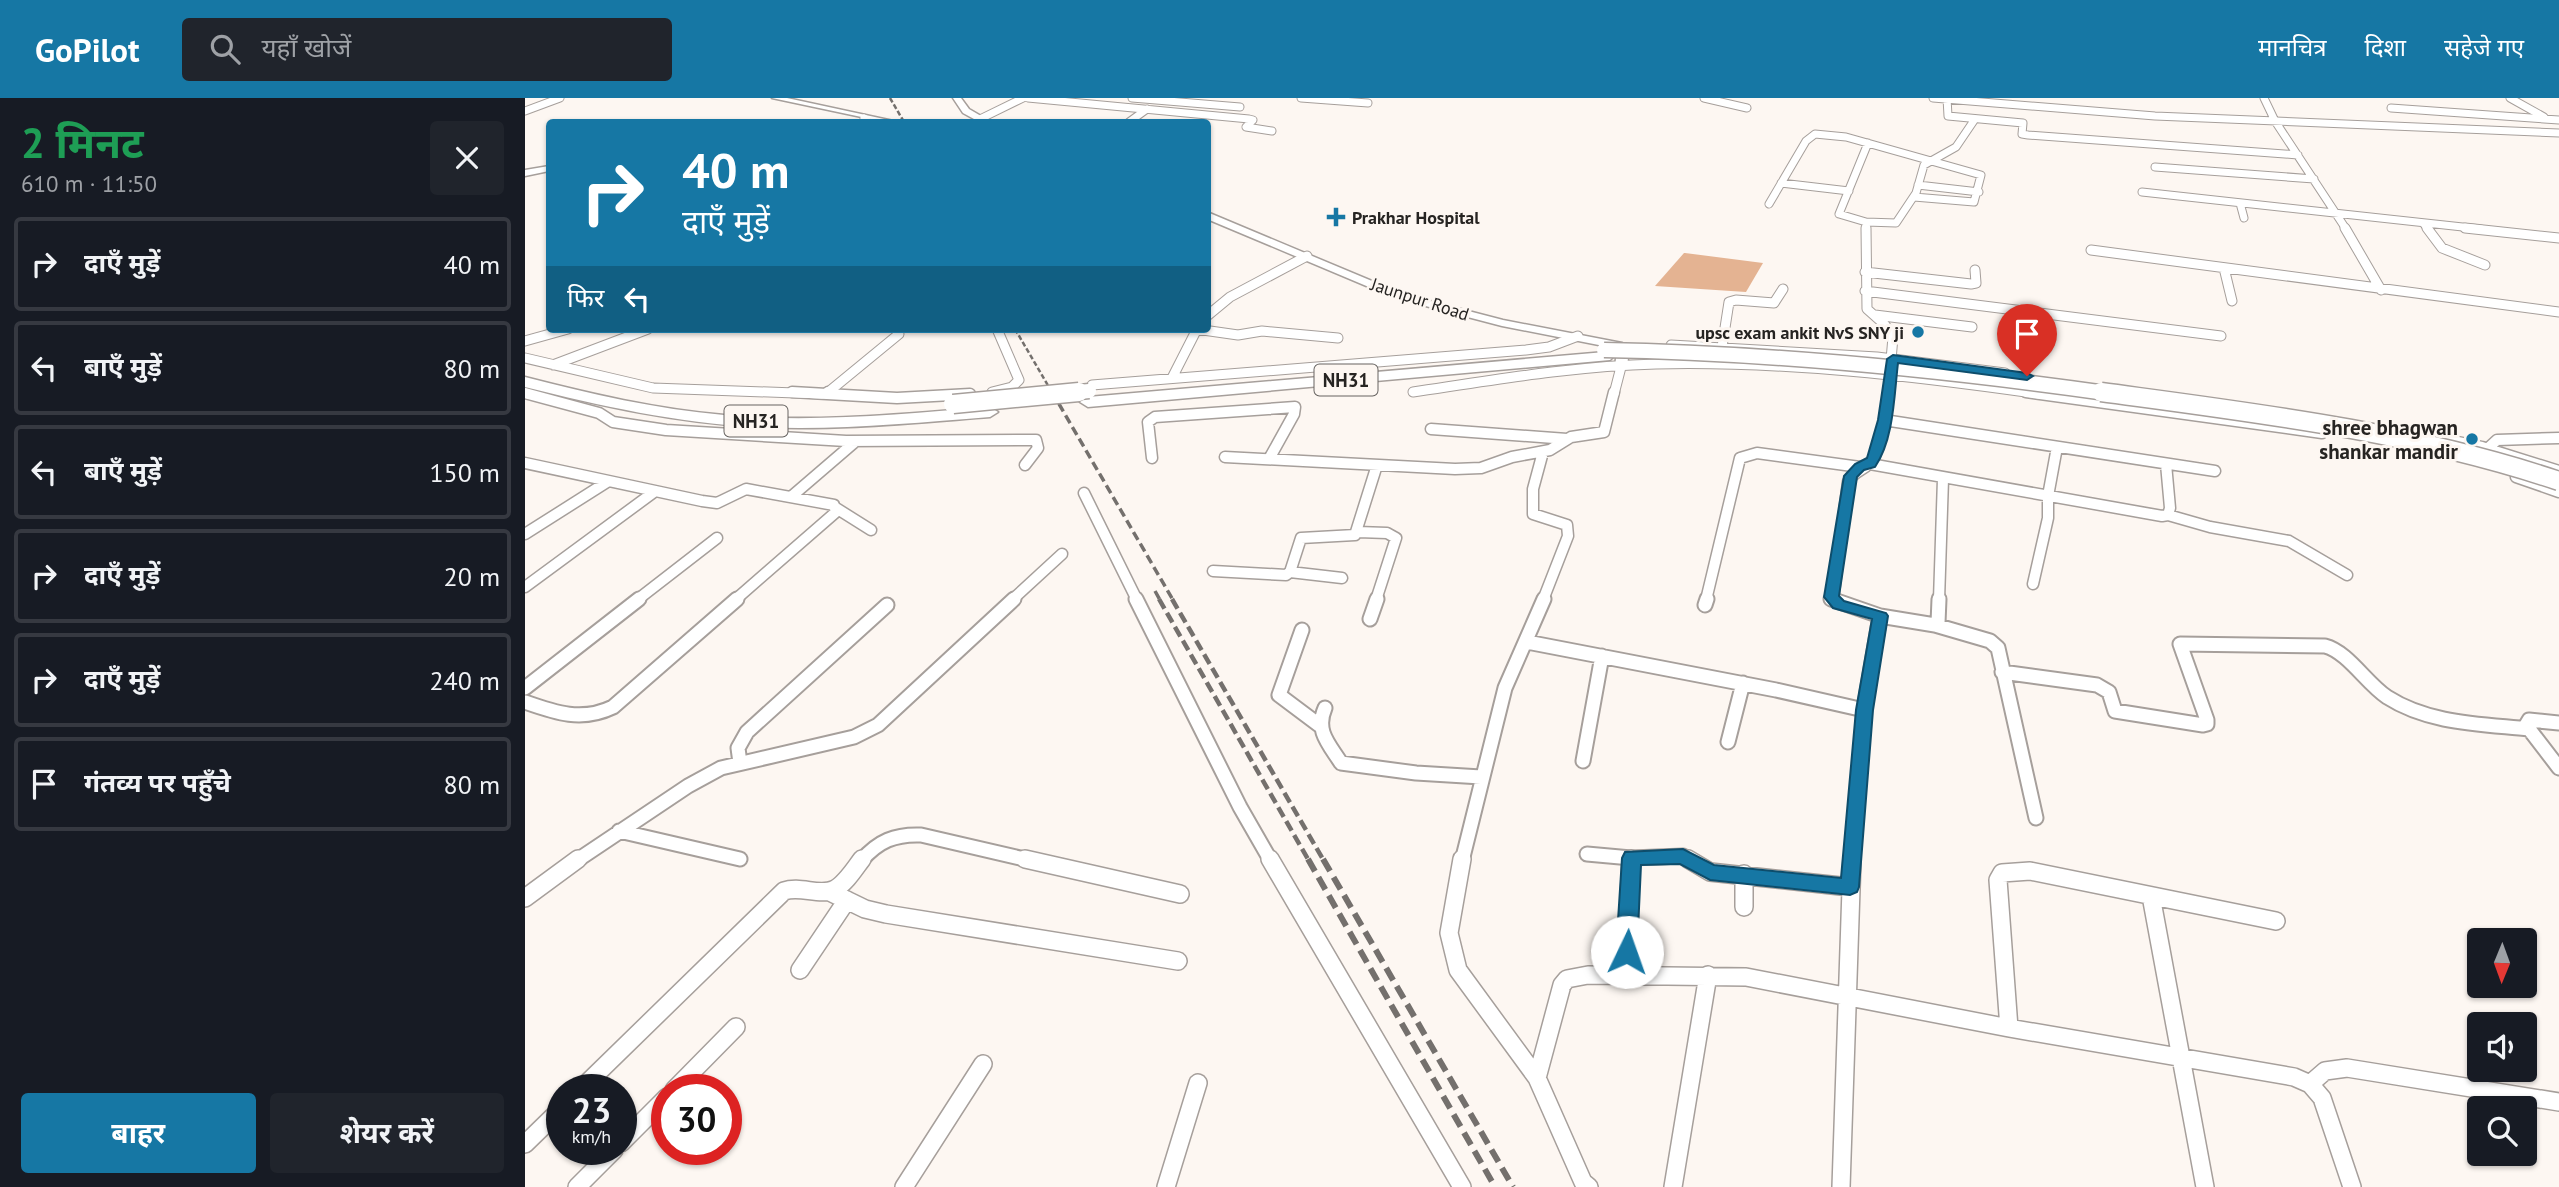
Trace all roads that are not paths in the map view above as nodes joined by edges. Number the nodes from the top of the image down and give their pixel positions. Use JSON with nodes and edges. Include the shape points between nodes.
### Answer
{"nodes":[{"id":1,"x":560,"y":98,"type":"edge"},
{"id":2,"x":784,"y":98,"type":"edge"},
{"id":3,"x":957,"y":98,"type":"edge"},
{"id":4,"x":1026,"y":98,"type":"edge"},
{"id":5,"x":1132,"y":98,"type":"edge"},
{"id":6,"x":1249,"y":98,"type":"edge"},
{"id":7,"x":1301,"y":98,"type":"edge"},
{"id":8,"x":1705,"y":98,"type":"edge"},
{"id":9,"x":1933,"y":98,"type":"edge"},
{"id":10,"x":1947,"y":98,"type":"edge"},
{"id":11,"x":2264,"y":98,"type":"edge"},
{"id":12,"x":2407,"y":98,"type":"edge"},
{"id":13,"x":2510,"y":98,"type":"edge"},
{"id":14,"x":1368,"y":103,"type":"dead end"},
{"id":15,"x":2412,"y":104,"type":"dead end"},
{"id":16,"x":1118,"y":107,"type":"junction"},
{"id":17,"x":1240,"y":107,"type":"junction"},
{"id":18,"x":1747,"y":108,"type":"dead end"},
{"id":19,"x":2391,"y":108,"type":"dead end"},
{"id":20,"x":527,"y":109,"type":"edge"},
{"id":21,"x":1147,"y":109,"type":"junction"},
{"id":22,"x":2506,"y":112,"type":"dead end"},
{"id":23,"x":1193,"y":114,"type":"junction"},
{"id":24,"x":2537,"y":114,"type":"junction"},
{"id":25,"x":1230,"y":117,"type":"junction"},
{"id":26,"x":868,"y":119,"type":"edge"},
{"id":27,"x":975,"y":119,"type":"edge"},
{"id":28,"x":981,"y":119,"type":"edge"},
{"id":29,"x":1133,"y":119,"type":"edge"},
{"id":30,"x":1187,"y":119,"type":"edge"},
{"id":31,"x":2547,"y":119,"type":"junction"},
{"id":32,"x":1975,"y":120,"type":"junction"},
{"id":33,"x":2559,"y":120,"type":"edge"},
{"id":34,"x":2275,"y":121,"type":"junction"},
{"id":35,"x":1253,"y":129,"type":"junction"},
{"id":36,"x":1272,"y":131,"type":"dead end"},
{"id":37,"x":2559,"y":133,"type":"edge"},
{"id":38,"x":1242,"y":138,"type":"dead end"},
{"id":39,"x":1868,"y":143,"type":"junction"},
{"id":40,"x":2166,"y":144,"type":"junction"},
{"id":41,"x":2172,"y":152,"type":"dead end"},
{"id":42,"x":2298,"y":155,"type":"junction"},
{"id":43,"x":2179,"y":161,"type":"dead end"},
{"id":44,"x":1931,"y":162,"type":"junction"},
{"id":45,"x":2155,"y":167,"type":"dead end"},
{"id":46,"x":546,"y":170,"type":"edge"},
{"id":47,"x":2185,"y":170,"type":"junction"},
{"id":48,"x":525,"y":173,"type":"edge"},
{"id":49,"x":2314,"y":179,"type":"junction"},
{"id":50,"x":1781,"y":183,"type":"junction"},
{"id":51,"x":1918,"y":185,"type":"junction"},
{"id":52,"x":1849,"y":191,"type":"junction"},
{"id":53,"x":1979,"y":192,"type":"junction"},
{"id":54,"x":2142,"y":192,"type":"dead end"},
{"id":55,"x":1914,"y":197,"type":"junction"},
{"id":56,"x":2241,"y":202,"type":"junction"},
{"id":57,"x":1769,"y":204,"type":"dead end"},
{"id":58,"x":2336,"y":213,"type":"junction"},
{"id":59,"x":1211,"y":217,"type":"edge"},
{"id":60,"x":2244,"y":218,"type":"dead end"},
{"id":61,"x":1866,"y":222,"type":"junction"},
{"id":62,"x":2423,"y":223,"type":"junction"},
{"id":63,"x":2559,"y":238,"type":"edge"},
{"id":64,"x":2091,"y":250,"type":"dead end"},
{"id":65,"x":1307,"y":256,"type":"junction"},
{"id":66,"x":2485,"y":265,"type":"dead end"},
{"id":67,"x":2224,"y":268,"type":"junction"},
{"id":68,"x":1975,"y":270,"type":"dead end"},
{"id":69,"x":1865,"y":272,"type":"junction"},
{"id":70,"x":1783,"y":289,"type":"dead end"},
{"id":71,"x":2381,"y":290,"type":"junction"},
{"id":72,"x":1865,"y":291,"type":"junction"},
{"id":73,"x":2232,"y":301,"type":"dead end"},
{"id":74,"x":2559,"y":312,"type":"edge"},
{"id":75,"x":1211,"y":313,"type":"edge"},
{"id":76,"x":1871,"y":314,"type":"junction"},
{"id":77,"x":1972,"y":327,"type":"dead end"},
{"id":78,"x":1211,"y":331,"type":"edge"},
{"id":79,"x":554,"y":333,"type":"edge"},
{"id":80,"x":637,"y":333,"type":"edge"},
{"id":81,"x":999,"y":333,"type":"edge"},
{"id":82,"x":1195,"y":333,"type":"edge"},
{"id":83,"x":898,"y":334,"type":"dead end"},
{"id":84,"x":1578,"y":336,"type":"junction"},
{"id":85,"x":2221,"y":336,"type":"dead end"},
{"id":86,"x":1338,"y":338,"type":"dead end"},
{"id":87,"x":525,"y":341,"type":"edge"},
{"id":88,"x":1722,"y":347,"type":"junction"},
{"id":89,"x":1609,"y":351,"type":"junction"},
{"id":90,"x":525,"y":358,"type":"edge"},
{"id":91,"x":1893,"y":359,"type":"junction"},
{"id":92,"x":552,"y":365,"type":"junction"},
{"id":93,"x":1621,"y":367,"type":"junction"},
{"id":94,"x":525,"y":370,"type":"edge"},
{"id":95,"x":1890,"y":375,"type":"junction"},
{"id":96,"x":1172,"y":378,"type":"junction"},
{"id":97,"x":525,"y":382,"type":"edge"},
{"id":98,"x":1090,"y":392,"type":"junction"},
{"id":99,"x":1413,"y":392,"type":"dead end"},
{"id":100,"x":525,"y":393,"type":"edge"},
{"id":101,"x":826,"y":394,"type":"junction"},
{"id":102,"x":1884,"y":420,"type":"junction"},
{"id":103,"x":1431,"y":429,"type":"dead end"},
{"id":104,"x":2559,"y":438,"type":"edge"},
{"id":105,"x":1568,"y":439,"type":"junction"},
{"id":106,"x":856,"y":441,"type":"junction"},
{"id":107,"x":2057,"y":447,"type":"junction"},
{"id":108,"x":2487,"y":448,"type":"junction"},
{"id":109,"x":1543,"y":452,"type":"junction"},
{"id":110,"x":1225,"y":457,"type":"dead end"},
{"id":111,"x":1152,"y":458,"type":"dead end"},
{"id":112,"x":1269,"y":459,"type":"junction"},
{"id":113,"x":525,"y":463,"type":"edge"},
{"id":114,"x":2166,"y":464,"type":"junction"},
{"id":115,"x":2476,"y":464,"type":"junction"},
{"id":116,"x":1025,"y":465,"type":"dead end"},
{"id":117,"x":1377,"y":465,"type":"junction"},
{"id":118,"x":1865,"y":466,"type":"junction"},
{"id":119,"x":2214,"y":471,"type":"dead end"},
{"id":120,"x":2559,"y":471,"type":"edge"},
{"id":121,"x":1943,"y":479,"type":"junction"},
{"id":122,"x":2559,"y":481,"type":"edge"},
{"id":123,"x":607,"y":482,"type":"junction"},
{"id":124,"x":2559,"y":491,"type":"edge"},
{"id":125,"x":654,"y":492,"type":"junction"},
{"id":126,"x":1084,"y":493,"type":"dead end"},
{"id":127,"x":792,"y":495,"type":"junction"},
{"id":128,"x":2048,"y":496,"type":"junction"},
{"id":129,"x":836,"y":508,"type":"junction"},
{"id":130,"x":2168,"y":515,"type":"junction"},
{"id":131,"x":871,"y":530,"type":"dead end"},
{"id":132,"x":1358,"y":531,"type":"junction"},
{"id":133,"x":525,"y":534,"type":"edge"},
{"id":134,"x":717,"y":538,"type":"dead end"},
{"id":135,"x":1062,"y":554,"type":"dead end"},
{"id":136,"x":1213,"y":571,"type":"dead end"},
{"id":137,"x":1290,"y":572,"type":"junction"},
{"id":138,"x":2347,"y":575,"type":"dead end"},
{"id":139,"x":1342,"y":578,"type":"dead end"},
{"id":140,"x":2033,"y":584,"type":"dead end"},
{"id":141,"x":525,"y":587,"type":"edge"},
{"id":142,"x":887,"y":605,"type":"dead end"},
{"id":143,"x":1705,"y":605,"type":"dead end"},
{"id":144,"x":1880,"y":616,"type":"junction"},
{"id":145,"x":1370,"y":619,"type":"dead end"},
{"id":146,"x":1935,"y":625,"type":"junction"},
{"id":147,"x":1302,"y":630,"type":"dead end"},
{"id":148,"x":1527,"y":642,"type":"junction"},
{"id":149,"x":1602,"y":656,"type":"junction"},
{"id":150,"x":2002,"y":672,"type":"junction"},
{"id":151,"x":1743,"y":683,"type":"junction"},
{"id":152,"x":525,"y":688,"type":"edge"},
{"id":153,"x":525,"y":702,"type":"edge"},
{"id":154,"x":1325,"y":708,"type":"dead end"},
{"id":155,"x":1864,"y":710,"type":"junction"},
{"id":156,"x":2559,"y":723,"type":"edge"},
{"id":157,"x":1319,"y":725,"type":"junction"},
{"id":158,"x":2529,"y":729,"type":"junction"},
{"id":159,"x":1728,"y":742,"type":"dead end"},
{"id":160,"x":1583,"y":761,"type":"dead end"},
{"id":161,"x":740,"y":763,"type":"junction"},
{"id":162,"x":2559,"y":768,"type":"edge"},
{"id":163,"x":1481,"y":777,"type":"junction"},
{"id":164,"x":2036,"y":818,"type":"dead end"},
{"id":165,"x":619,"y":831,"type":"junction"},
{"id":166,"x":1587,"y":854,"type":"dead end"},
{"id":167,"x":1631,"y":858,"type":"junction"},
{"id":168,"x":740,"y":859,"type":"dead end"},
{"id":169,"x":1744,"y":874,"type":"junction"},
{"id":170,"x":1850,"y":887,"type":"junction"},
{"id":171,"x":830,"y":892,"type":"junction"},
{"id":172,"x":1180,"y":894,"type":"dead end"},
{"id":173,"x":2151,"y":896,"type":"junction"},
{"id":174,"x":525,"y":898,"type":"edge"},
{"id":175,"x":847,"y":900,"type":"junction"},
{"id":176,"x":1744,"y":907,"type":"dead end"},
{"id":177,"x":2276,"y":921,"type":"dead end"},
{"id":178,"x":1178,"y":961,"type":"dead end"},
{"id":179,"x":800,"y":970,"type":"dead end"},
{"id":180,"x":1708,"y":975,"type":"junction"},
{"id":181,"x":1626,"y":976,"type":"junction"},
{"id":182,"x":1849,"y":996,"type":"junction"},
{"id":183,"x":736,"y":1027,"type":"dead end"},
{"id":184,"x":2008,"y":1028,"type":"junction"},
{"id":185,"x":2183,"y":1058,"type":"junction"},
{"id":186,"x":983,"y":1064,"type":"dead end"},
{"id":187,"x":596,"y":1074,"type":"edge"},
{"id":188,"x":690,"y":1074,"type":"edge"},
{"id":189,"x":1537,"y":1078,"type":"junction"},
{"id":190,"x":1198,"y":1083,"type":"dead end"},
{"id":191,"x":2310,"y":1084,"type":"junction"},
{"id":192,"x":2559,"y":1102,"type":"edge"},
{"id":193,"x":651,"y":1113,"type":"edge"},
{"id":194,"x":546,"y":1124,"type":"edge"},
{"id":195,"x":637,"y":1127,"type":"edge"},
{"id":196,"x":525,"y":1144,"type":"edge"},
{"id":197,"x":599,"y":1165,"type":"edge"},
{"id":198,"x":577,"y":1187,"type":"edge"},
{"id":199,"x":904,"y":1187,"type":"edge"},
{"id":200,"x":1166,"y":1187,"type":"edge"},
{"id":201,"x":1462,"y":1187,"type":"edge"},
{"id":202,"x":1589,"y":1187,"type":"edge"},
{"id":203,"x":1672,"y":1187,"type":"edge"},
{"id":204,"x":1841,"y":1187,"type":"edge"},
{"id":205,"x":2205,"y":1187,"type":"edge"},
{"id":206,"x":2352,"y":1187,"type":"edge"}],
"edges":[{"from":1,"to":20,"type":"street"},
{"from":2,"to":26,"type":"street"},
{"from":3,"to":27,"type":"street"},
{"from":4,"to":16,"type":"street"},
{"from":4,"to":28,"type":"street"},
{"from":5,"to":16,"type":"street"},
{"from":5,"to":17,"type":"street"},
{"from":6,"to":17,"type":"street"},
{"from":7,"to":14,"type":"street"},
{"from":8,"to":18,"type":"street"},
{"from":9,"to":10,"type":"street"},
{"from":10,"to":32,"type":"street","via":[[1948,116]]},
{"from":10,"to":34,"type":"street"},
{"from":11,"to":34,"type":"street"},
{"from":12,"to":15,"type":"street"},
{"from":13,"to":24,"type":"street"},
{"from":16,"to":21,"type":"street"},
{"from":17,"to":25,"type":"street"},
{"from":19,"to":31,"type":"street"},
{"from":21,"to":23,"type":"street"},
{"from":21,"to":29,"type":"street"},
{"from":22,"to":24,"type":"street"},
{"from":23,"to":25,"type":"street"},
{"from":23,"to":30,"type":"street"},
{"from":24,"to":31,"type":"street"},
{"from":25,"to":35,"type":"street","via":[[1252,119],[1246,127]]},
{"from":31,"to":33,"type":"street"},
{"from":32,"to":40,"type":"street","via":[[2024,123],[2022,134],[2028,135]]},
{"from":32,"to":44,"type":"street","via":[[1956,147]]},
{"from":34,"to":37,"type":"street"},
{"from":34,"to":42,"type":"street"},
{"from":35,"to":36,"type":"street"},
{"from":35,"to":38,"type":"street"},
{"from":39,"to":44,"type":"street"},
{"from":39,"to":50,"type":"street","via":[[1811,135]]},
{"from":39,"to":52,"type":"street"},
{"from":40,"to":41,"type":"street"},
{"from":40,"to":42,"type":"street"},
{"from":42,"to":49,"type":"street"},
{"from":43,"to":47,"type":"street"},
{"from":44,"to":51,"type":"street","via":[[1924,165]]},
{"from":44,"to":53,"type":"street","via":[[1981,175]]},
{"from":45,"to":47,"type":"street"},
{"from":46,"to":48,"type":"street"},
{"from":47,"to":49,"type":"street"},
{"from":49,"to":58,"type":"street"},
{"from":50,"to":52,"type":"street"},
{"from":50,"to":57,"type":"street"},
{"from":51,"to":53,"type":"street"},
{"from":51,"to":55,"type":"street"},
{"from":52,"to":61,"type":"street","via":[[1839,214]]},
{"from":53,"to":55,"type":"street","via":[[1974,202]]},
{"from":54,"to":56,"type":"street"},
{"from":55,"to":61,"type":"street","via":[[1896,223]]},
{"from":56,"to":58,"type":"street"},
{"from":56,"to":60,"type":"street"},
{"from":58,"to":62,"type":"street"},
{"from":58,"to":71,"type":"street"},
{"from":59,"to":65,"type":"street","name":"Jaunpur Road"},
{"from":61,"to":69,"type":"street"},
{"from":62,"to":63,"type":"street"},
{"from":62,"to":66,"type":"street","via":[[2442,248]]},
{"from":64,"to":67,"type":"street"},
{"from":65,"to":75,"type":"street","via":[[1230,297]]},
{"from":65,"to":84,"type":"street","name":"Jaunpur Road","via":[[1399,296],[1502,323]]},
{"from":67,"to":71,"type":"street"},
{"from":67,"to":73,"type":"street"},
{"from":68,"to":69,"type":"street","via":[[1976,283],[1971,284]]},
{"from":69,"to":72,"type":"street"},
{"from":70,"to":88,"type":"street","via":[[1774,303],[1729,303]]},
{"from":71,"to":74,"type":"street"},
{"from":72,"to":76,"type":"street"},
{"from":72,"to":85,"type":"street"},
{"from":76,"to":77,"type":"street"},
{"from":76,"to":91,"type":"street","via":[[1892,335]]},
{"from":78,"to":86,"type":"street"},
{"from":79,"to":87,"type":"street"},
{"from":80,"to":92,"type":"street"},
{"from":81,"to":101,"type":"street","via":[[1019,376],[1017,384],[1005,390],[897,398]]},
{"from":82,"to":96,"type":"street"},
{"from":83,"to":101,"type":"street"},
{"from":84,"to":89,"type":"street","name":"Jaunpur Road"},
{"from":84,"to":96,"type":"street","via":[[1549,348]]},
{"from":88,"to":89,"type":"street"},
{"from":88,"to":91,"type":"street"},
{"from":89,"to":93,"type":"street","via":[[1623,349]]},
{"from":89,"to":98,"type":"highway","number":"NH31"},
{"from":89,"to":122,"type":"highway","number":"NH31","bridge":true,"via":[[1784,356],[1900,366],[2339,424],[2451,448]]},
{"from":89,"to":124,"type":"highway","number":"NH31","bridge":true,"via":[[1866,369],[2315,428],[2489,464]]},
{"from":90,"to":92,"type":"street"},
{"from":91,"to":95,"type":"street"},
{"from":91,"to":108,"type":"street","via":[[2421,433]]},
{"from":92,"to":101,"type":"street","via":[[653,388]]},
{"from":93,"to":95,"type":"street","via":[[1748,365]]},
{"from":93,"to":99,"type":"street"},
{"from":93,"to":105,"type":"street","via":[[1604,432]]},
{"from":94,"to":98,"type":"highway","number":"NH31","bridge":true,"via":[[621,393],[709,407],[814,411]]},
{"from":95,"to":102,"type":"street"},
{"from":95,"to":115,"type":"street","via":[[2319,432]]},
{"from":96,"to":98,"type":"street"},
{"from":97,"to":98,"type":"highway","number":"NH31","via":[[627,406],[726,421],[841,422],[990,412]]},
{"from":100,"to":106,"type":"street","via":[[599,413],[613,422],[666,430]]},
{"from":102,"to":107,"type":"street"},
{"from":102,"to":118,"type":"street"},
{"from":103,"to":105,"type":"street"},
{"from":104,"to":108,"type":"street","via":[[2497,440]]},
{"from":105,"to":109,"type":"street"},
{"from":106,"to":116,"type":"street","via":[[1036,440],[1038,448]]},
{"from":106,"to":127,"type":"street"},
{"from":107,"to":114,"type":"street"},
{"from":107,"to":128,"type":"street"},
{"from":108,"to":115,"type":"street"},
{"from":108,"to":120,"type":"street"},
{"from":109,"to":117,"type":"street","via":[[1472,469]]},
{"from":109,"to":148,"type":"street","via":[[1532,493],[1533,514],[1567,525],[1568,536]]},
{"from":110,"to":112,"type":"street"},
{"from":111,"to":112,"type":"street","via":[[1148,422],[1155,417],[1296,407]]},
{"from":112,"to":117,"type":"street"},
{"from":113,"to":123,"type":"street"},
{"from":114,"to":119,"type":"street"},
{"from":114,"to":130,"type":"street"},
{"from":115,"to":124,"type":"street"},
{"from":117,"to":132,"type":"street"},
{"from":118,"to":121,"type":"street"},
{"from":118,"to":143,"type":"street","via":[[1757,453],[1740,458]]},
{"from":118,"to":144,"type":"street","via":[[1849,482],[1831,597],[1839,604]]},
{"from":121,"to":128,"type":"street"},
{"from":121,"to":146,"type":"street","via":[[1939,619]]},
{"from":123,"to":125,"type":"street"},
{"from":123,"to":133,"type":"street"},
{"from":125,"to":127,"type":"street","via":[[717,503],[746,489]]},
{"from":125,"to":141,"type":"street"},
{"from":126,"to":201,"type":"street","via":[[1240,807]]},
{"from":127,"to":129,"type":"street"},
{"from":128,"to":130,"type":"street"},
{"from":128,"to":140,"type":"street","via":[[2048,517]]},
{"from":129,"to":131,"type":"street"},
{"from":129,"to":153,"type":"street","via":[[828,521],[613,707],[567,717]]},
{"from":130,"to":138,"type":"street","via":[[2289,541]]},
{"from":132,"to":137,"type":"street","via":[[1351,536],[1301,538]]},
{"from":132,"to":145,"type":"street","via":[[1396,538]]},
{"from":134,"to":152,"type":"street"},
{"from":135,"to":161,"type":"street","via":[[879,725],[854,737]]},
{"from":136,"to":137,"type":"street","via":[[1281,576]]},
{"from":137,"to":139,"type":"street"},
{"from":142,"to":161,"type":"street","via":[[747,732],[738,748]]},
{"from":144,"to":146,"type":"street"},
{"from":144,"to":155,"type":"street"},
{"from":146,"to":150,"type":"street","via":[[1995,644]]},
{"from":147,"to":157,"type":"street","via":[[1279,695]]},
{"from":148,"to":149,"type":"street"},
{"from":148,"to":163,"type":"street","via":[[1504,688]]},
{"from":149,"to":151,"type":"street"},
{"from":149,"to":160,"type":"street"},
{"from":150,"to":158,"type":"street","via":[[2097,685],[2109,692],[2115,711],[2203,725],[2207,720],[2180,644],[2325,646],[2343,652],[2376,689],[2411,709],[2444,720]]},
{"from":150,"to":164,"type":"street"},
{"from":151,"to":155,"type":"street"},
{"from":151,"to":159,"type":"street"},
{"from":154,"to":157,"type":"street"},
{"from":155,"to":170,"type":"street"},
{"from":156,"to":158,"type":"street","via":[[2529,720]]},
{"from":157,"to":163,"type":"street","via":[[1341,763]]},
{"from":158,"to":162,"type":"street"},
{"from":161,"to":165,"type":"street","via":[[704,777]]},
{"from":163,"to":189,"type":"street","via":[[1449,933],[1458,970]]},
{"from":165,"to":168,"type":"street"},
{"from":165,"to":174,"type":"street"},
{"from":166,"to":167,"type":"street"},
{"from":167,"to":169,"type":"street","via":[[1683,856],[1710,872]]},
{"from":167,"to":181,"type":"street"},
{"from":169,"to":170,"type":"street"},
{"from":169,"to":176,"type":"street"},
{"from":170,"to":182,"type":"street"},
{"from":171,"to":172,"type":"street","via":[[879,842],[904,833]]},
{"from":171,"to":175,"type":"street"},
{"from":171,"to":187,"type":"street","via":[[798,887],[784,891]]},
{"from":173,"to":177,"type":"street"},
{"from":173,"to":184,"type":"street","via":[[2030,871],[2002,873],[1998,880]]},
{"from":173,"to":185,"type":"street"},
{"from":175,"to":178,"type":"street","via":[[865,909],[919,921]]},
{"from":175,"to":179,"type":"street"},
{"from":180,"to":181,"type":"street"},
{"from":180,"to":182,"type":"street","via":[[1746,977]]},
{"from":180,"to":203,"type":"street"},
{"from":181,"to":189,"type":"street","via":[[1567,979]]},
{"from":182,"to":184,"type":"street"},
{"from":182,"to":204,"type":"street"},
{"from":183,"to":188,"type":"street"},
{"from":184,"to":185,"type":"street"},
{"from":185,"to":191,"type":"street","via":[[2294,1077]]},
{"from":185,"to":205,"type":"street"},
{"from":186,"to":199,"type":"street"},
{"from":189,"to":202,"type":"street"},
{"from":190,"to":200,"type":"street"},
{"from":191,"to":192,"type":"street","via":[[2318,1073],[2347,1068]]},
{"from":191,"to":206,"type":"street","via":[[2322,1098]]},
{"from":193,"to":195,"type":"street"},
{"from":194,"to":196,"type":"street"},
{"from":197,"to":198,"type":"street"}]}
